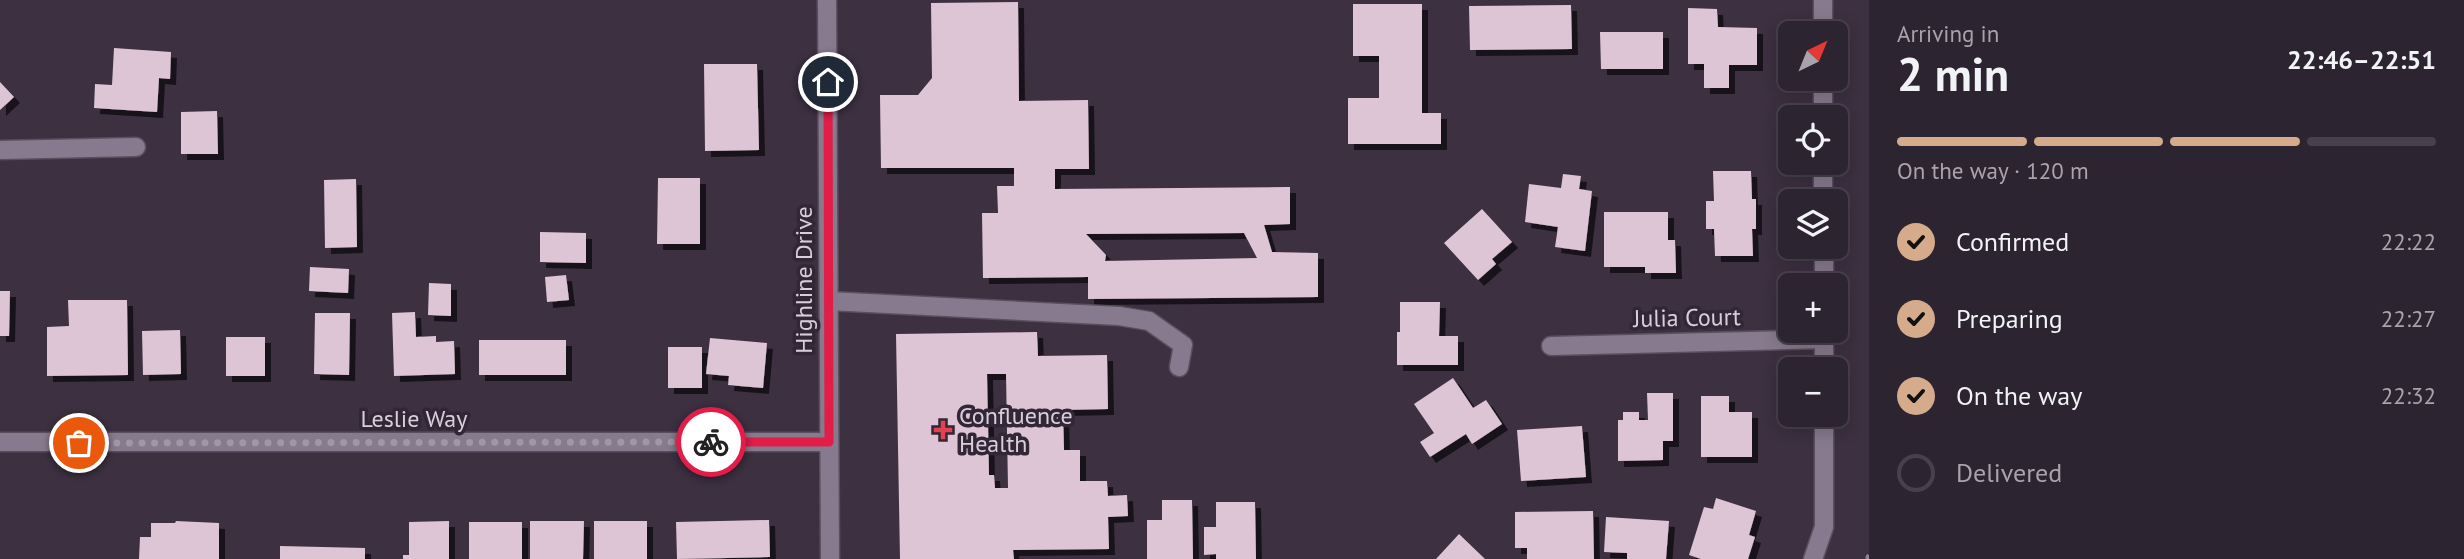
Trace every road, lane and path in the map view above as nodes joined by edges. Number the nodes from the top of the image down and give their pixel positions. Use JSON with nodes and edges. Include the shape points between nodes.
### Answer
{"nodes":[{"id":1,"x":827,"y":0,"type":"edge"},
{"id":2,"x":1823,"y":0,"type":"edge"},
{"id":3,"x":1823,"y":21,"type":"edge"},
{"id":4,"x":136,"y":147,"type":"dead end"},
{"id":5,"x":0,"y":150,"type":"edge"},
{"id":6,"x":829,"y":301,"type":"junction"},
{"id":7,"x":1778,"y":337,"type":"edge"},
{"id":8,"x":1550,"y":346,"type":"dead end"},
{"id":9,"x":1179,"y":367,"type":"dead end"},
{"id":10,"x":1824,"y":427,"type":"edge"},
{"id":11,"x":0,"y":442,"type":"edge"},
{"id":12,"x":829,"y":442,"type":"junction"},
{"id":13,"x":830,"y":559,"type":"edge"},
{"id":14,"x":1813,"y":559,"type":"edge"}],
"edges":[{"from":1,"to":6,"type":"street","name":"Highline Drive"},
{"from":2,"to":3,"type":"street"},
{"from":4,"to":5,"type":"street"},
{"from":6,"to":9,"type":"street","via":[[1149,321],[1183,345]]},
{"from":6,"to":12,"type":"street","name":"Highline Drive"},
{"from":7,"to":8,"type":"street","name":"Julia Court"},
{"from":10,"to":14,"type":"street","via":[[1824,527]]},
{"from":11,"to":12,"type":"street","name":"Leslie Way"},
{"from":12,"to":13,"type":"street","name":"Highline Drive"}]}
